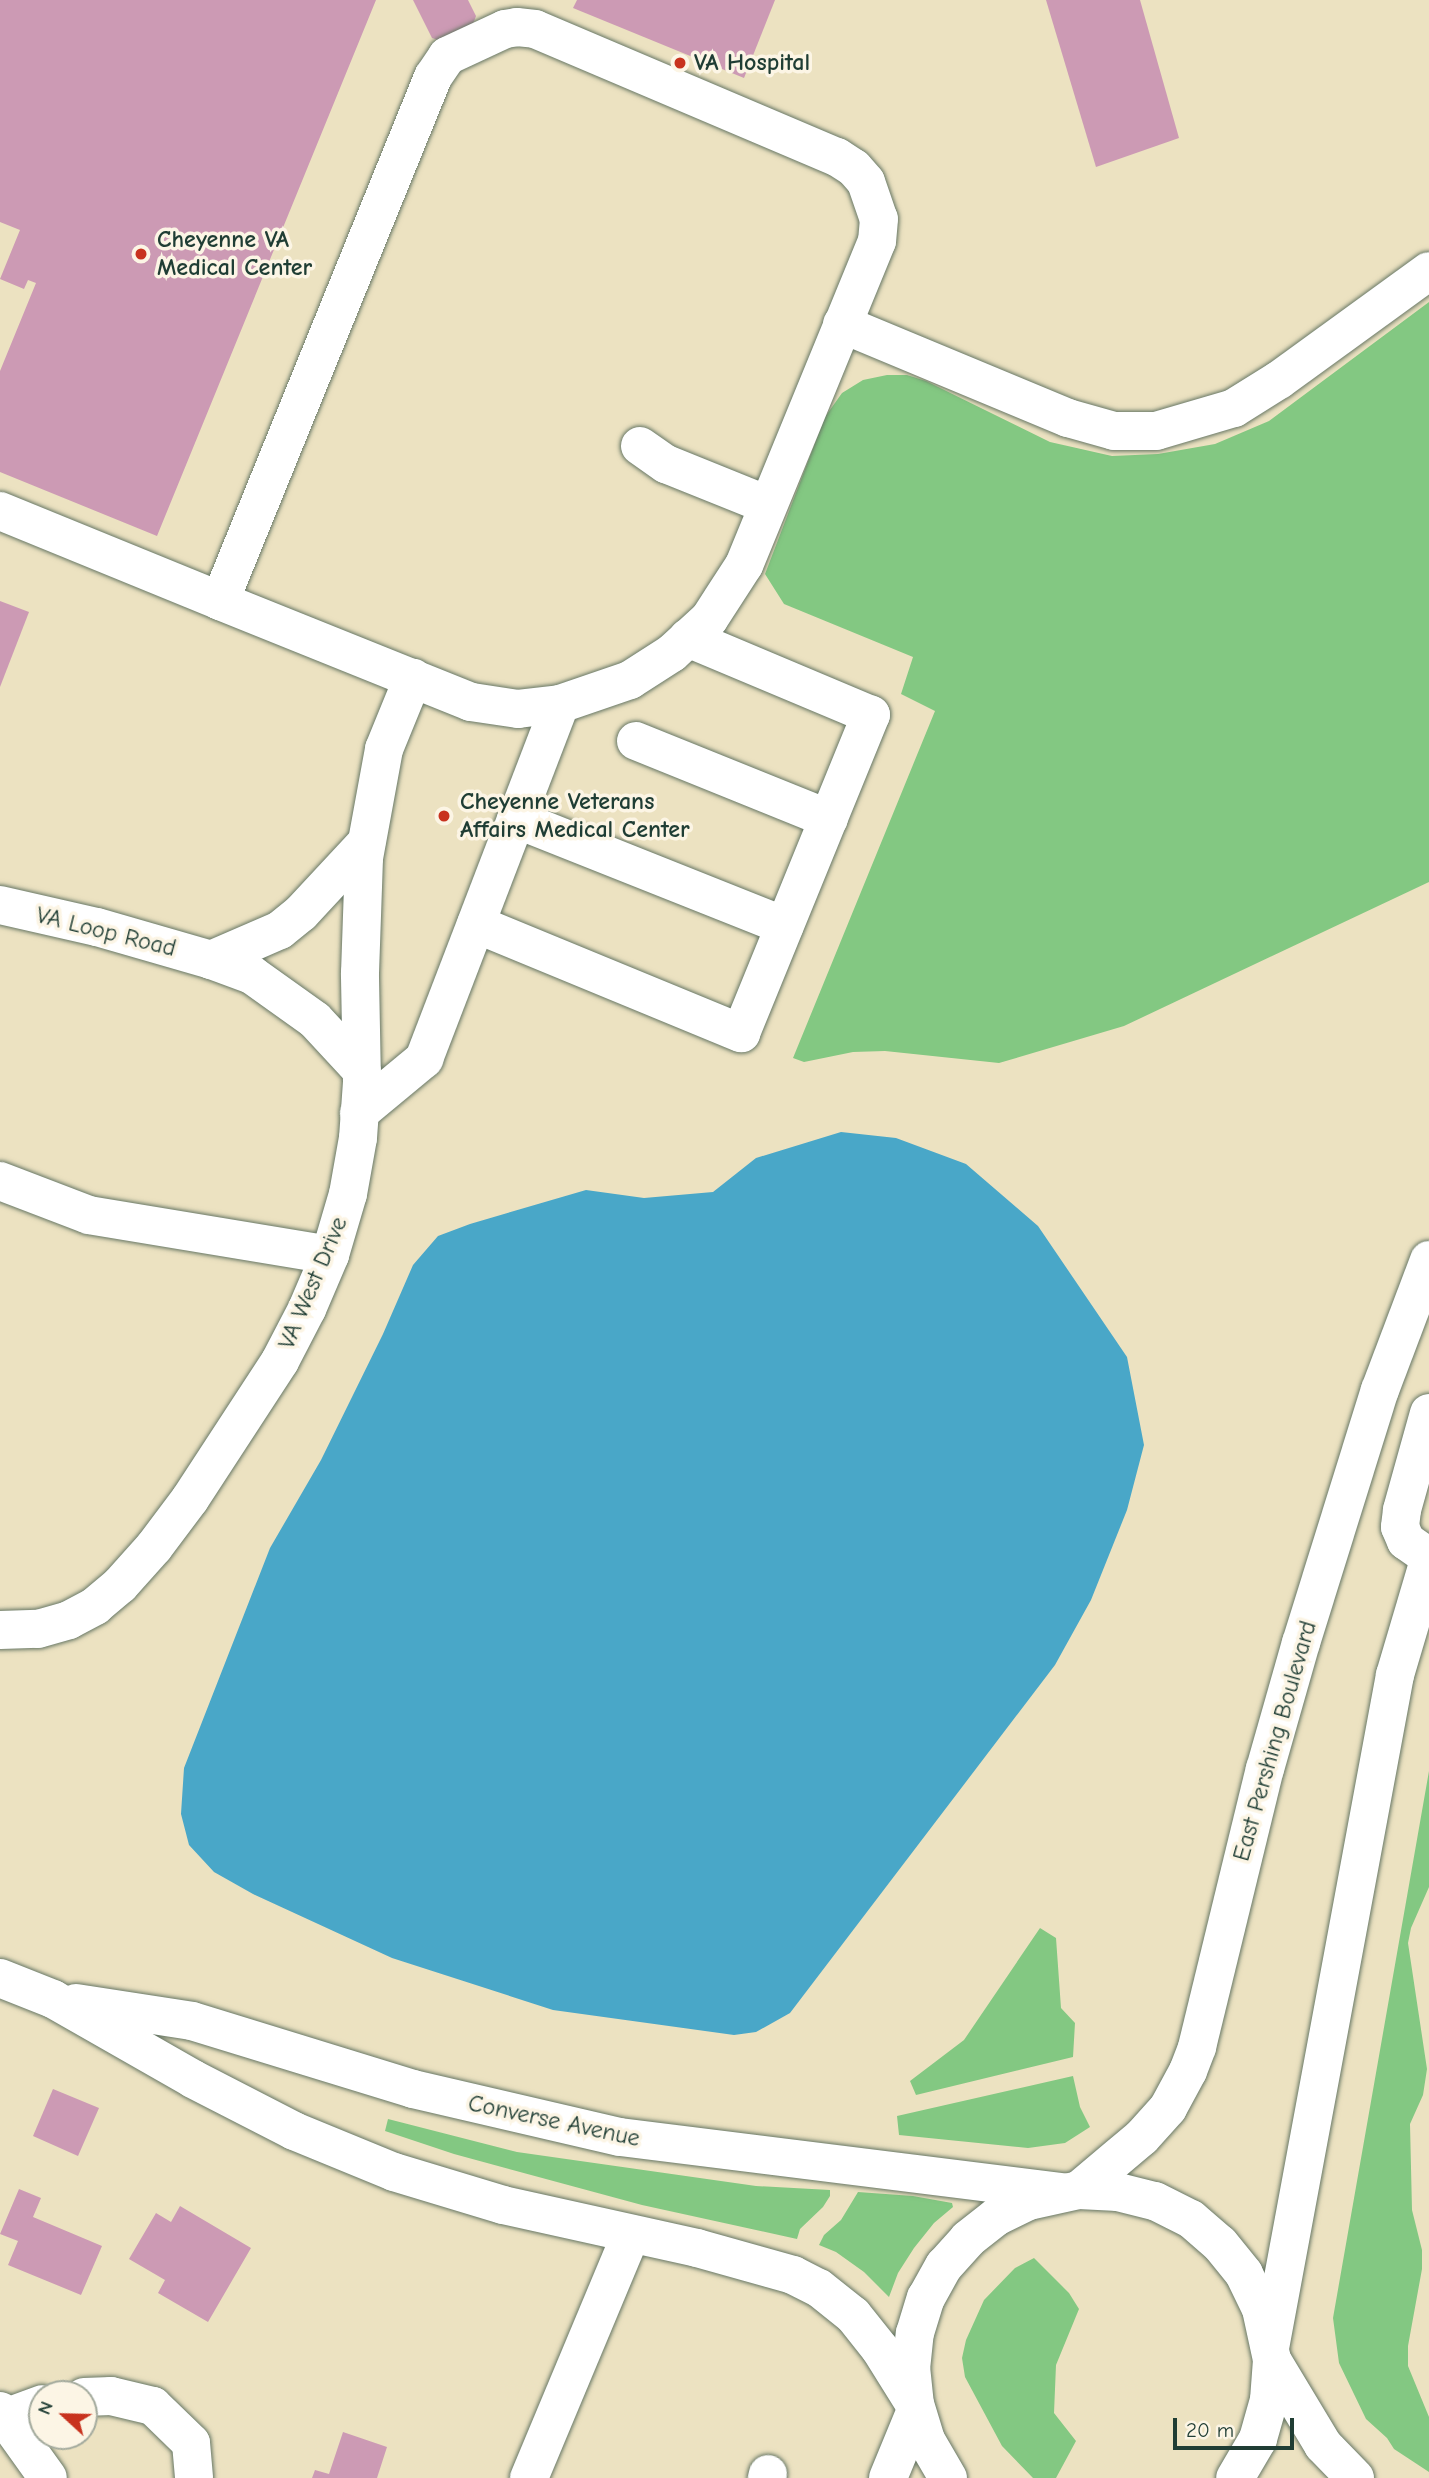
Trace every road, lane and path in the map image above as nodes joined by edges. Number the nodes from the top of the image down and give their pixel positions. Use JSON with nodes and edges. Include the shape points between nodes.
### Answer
{"nodes":[{"id":1,"x":1429,"y":271,"type":"edge"},
{"id":2,"x":842,"y":324,"type":"junction"},
{"id":3,"x":640,"y":446,"type":"dead end"},
{"id":4,"x":768,"y":505,"type":"junction"},
{"id":5,"x":0,"y":510,"type":"edge"},
{"id":6,"x":220,"y":601,"type":"junction"},
{"id":7,"x":688,"y":638,"type":"junction"},
{"id":8,"x":412,"y":678,"type":"junction"},
{"id":9,"x":560,"y":704,"type":"junction"},
{"id":10,"x":636,"y":741,"type":"dead end"},
{"id":11,"x":516,"y":819,"type":"junction"},
{"id":12,"x":829,"y":819,"type":"junction"},
{"id":13,"x":366,"y":843,"type":"junction"},
{"id":14,"x":0,"y":905,"type":"edge"},
{"id":15,"x":476,"y":924,"type":"junction"},
{"id":16,"x":785,"y":926,"type":"junction"},
{"id":17,"x":211,"y":960,"type":"junction"},
{"id":18,"x":362,"y":1071,"type":"junction"},
{"id":19,"x":359,"y":1113,"type":"junction"},
{"id":20,"x":0,"y":1181,"type":"edge"},
{"id":21,"x":330,"y":1255,"type":"junction"},
{"id":22,"x":1429,"y":1260,"type":"edge"},
{"id":23,"x":1429,"y":1413,"type":"edge"},
{"id":24,"x":1429,"y":1559,"type":"edge"},
{"id":25,"x":0,"y":1630,"type":"edge"},
{"id":26,"x":0,"y":1978,"type":"edge"},
{"id":27,"x":54,"y":1999,"type":"junction"},
{"id":28,"x":1072,"y":2191,"type":"junction"},
{"id":29,"x":631,"y":2234,"type":"junction"},
{"id":30,"x":1271,"y":2353,"type":"junction"},
{"id":31,"x":98,"y":2396,"type":"edge"},
{"id":32,"x":915,"y":2407,"type":"junction"},
{"id":33,"x":28,"y":2408,"type":"edge"},
{"id":34,"x":3,"y":2414,"type":"edge"},
{"id":35,"x":48,"y":2478,"type":"edge"},
{"id":36,"x":194,"y":2478,"type":"edge"},
{"id":37,"x":529,"y":2478,"type":"edge"},
{"id":38,"x":888,"y":2478,"type":"edge"},
{"id":39,"x":948,"y":2478,"type":"edge"},
{"id":40,"x":1235,"y":2478,"type":"edge"},
{"id":41,"x":1354,"y":2478,"type":"edge"}],
"edges":[{"from":1,"to":2,"type":"main road","via":[[1234,408],[1156,431],[1114,431],[1068,418]]},
{"from":2,"to":4,"type":"main road"},
{"from":2,"to":6,"type":"main road","via":[[877,241],[879,219],[866,182],[854,168],[534,30],[505,29],[447,56],[433,77]]},
{"from":3,"to":4,"type":"main road","via":[[666,464]]},
{"from":4,"to":7,"type":"main road","via":[[731,587],[709,619]]},
{"from":5,"to":6,"type":"main road"},
{"from":6,"to":8,"type":"main road"},
{"from":7,"to":9,"type":"main road","via":[[630,680]]},
{"from":7,"to":12,"type":"main road","via":[[872,715]]},
{"from":8,"to":9,"type":"main road","via":[[471,702],[518,709]]},
{"from":8,"to":13,"type":"main road","name":"VA West Drive","via":[[384,749]]},
{"from":9,"to":11,"type":"main road"},
{"from":10,"to":12,"type":"main road"},
{"from":11,"to":15,"type":"main road"},
{"from":11,"to":16,"type":"main road"},
{"from":12,"to":16,"type":"main road"},
{"from":13,"to":17,"type":"main road","via":[[280,930]]},
{"from":13,"to":18,"type":"main road","name":"VA West Drive","via":[[360,973]]},
{"from":14,"to":17,"type":"main road","name":"VA Loop Road"},
{"from":15,"to":16,"type":"main road","via":[[741,1033]]},
{"from":15,"to":19,"type":"main road","via":[[424,1059]]},
{"from":17,"to":18,"type":"main road","name":"VA Loop Road","via":[[252,975],[280,993],[315,1020]]},
{"from":18,"to":19,"type":"main road","name":"VA West Drive"},
{"from":19,"to":21,"type":"main road","name":"VA West Drive","via":[[348,1194]]},
{"from":20,"to":21,"type":"main road","via":[[89,1215]]},
{"from":21,"to":25,"type":"main road","name":"VA West Drive","via":[[280,1361],[154,1547],[95,1606],[38,1629]]},
{"from":22,"to":28,"type":"main road","name":"East Pershing Boulevard","via":[[1380,1390],[1301,1643],[1233,1893],[1197,2047],[1168,2108],[1142,2137]]},
{"from":23,"to":24,"type":"main road","via":[[1400,1527],[1406,1541]]},
{"from":24,"to":30,"type":"main road","name":"East Pershing Boulevard","via":[[1395,1675]]},
{"from":26,"to":27,"type":"main road","name":"Converse Avenue"},
{"from":27,"to":28,"type":"main road","name":"Converse Avenue","via":[[192,2021],[413,2089],[620,2137]]},
{"from":27,"to":29,"type":"main road","name":"Converse Avenue","via":[[293,2131],[425,2183]]},
{"from":28,"to":30,"type":"main road","name":"East Pershing Boulevard","via":[[1130,2195],[1155,2201],[1191,2219],[1220,2244],[1244,2274],[1261,2309]]},
{"from":28,"to":32,"type":"main road","name":"East Pershing Boulevard","via":[[1029,2201],[996,2217],[944,2266],[926,2298],[915,2333],[911,2369]]},
{"from":29,"to":32,"type":"main road","name":"Converse Avenue","via":[[697,2248],[819,2288],[853,2315]]},
{"from":29,"to":37,"type":"main road"},
{"from":30,"to":40,"type":"main road","name":"East Pershing Boulevard","via":[[1269,2400],[1258,2439]]},
{"from":30,"to":41,"type":"main road","via":[[1322,2445]]},
{"from":31,"to":36,"type":"main road","via":[[153,2406],[191,2443]]},
{"from":32,"to":38,"type":"main road","name":"East Pershing Boulevard"},
{"from":32,"to":39,"type":"main road","name":"East Pershing Boulevard","via":[[926,2440]]},
{"from":33,"to":34,"type":"main road"},
{"from":34,"to":35,"type":"main road"}]}
